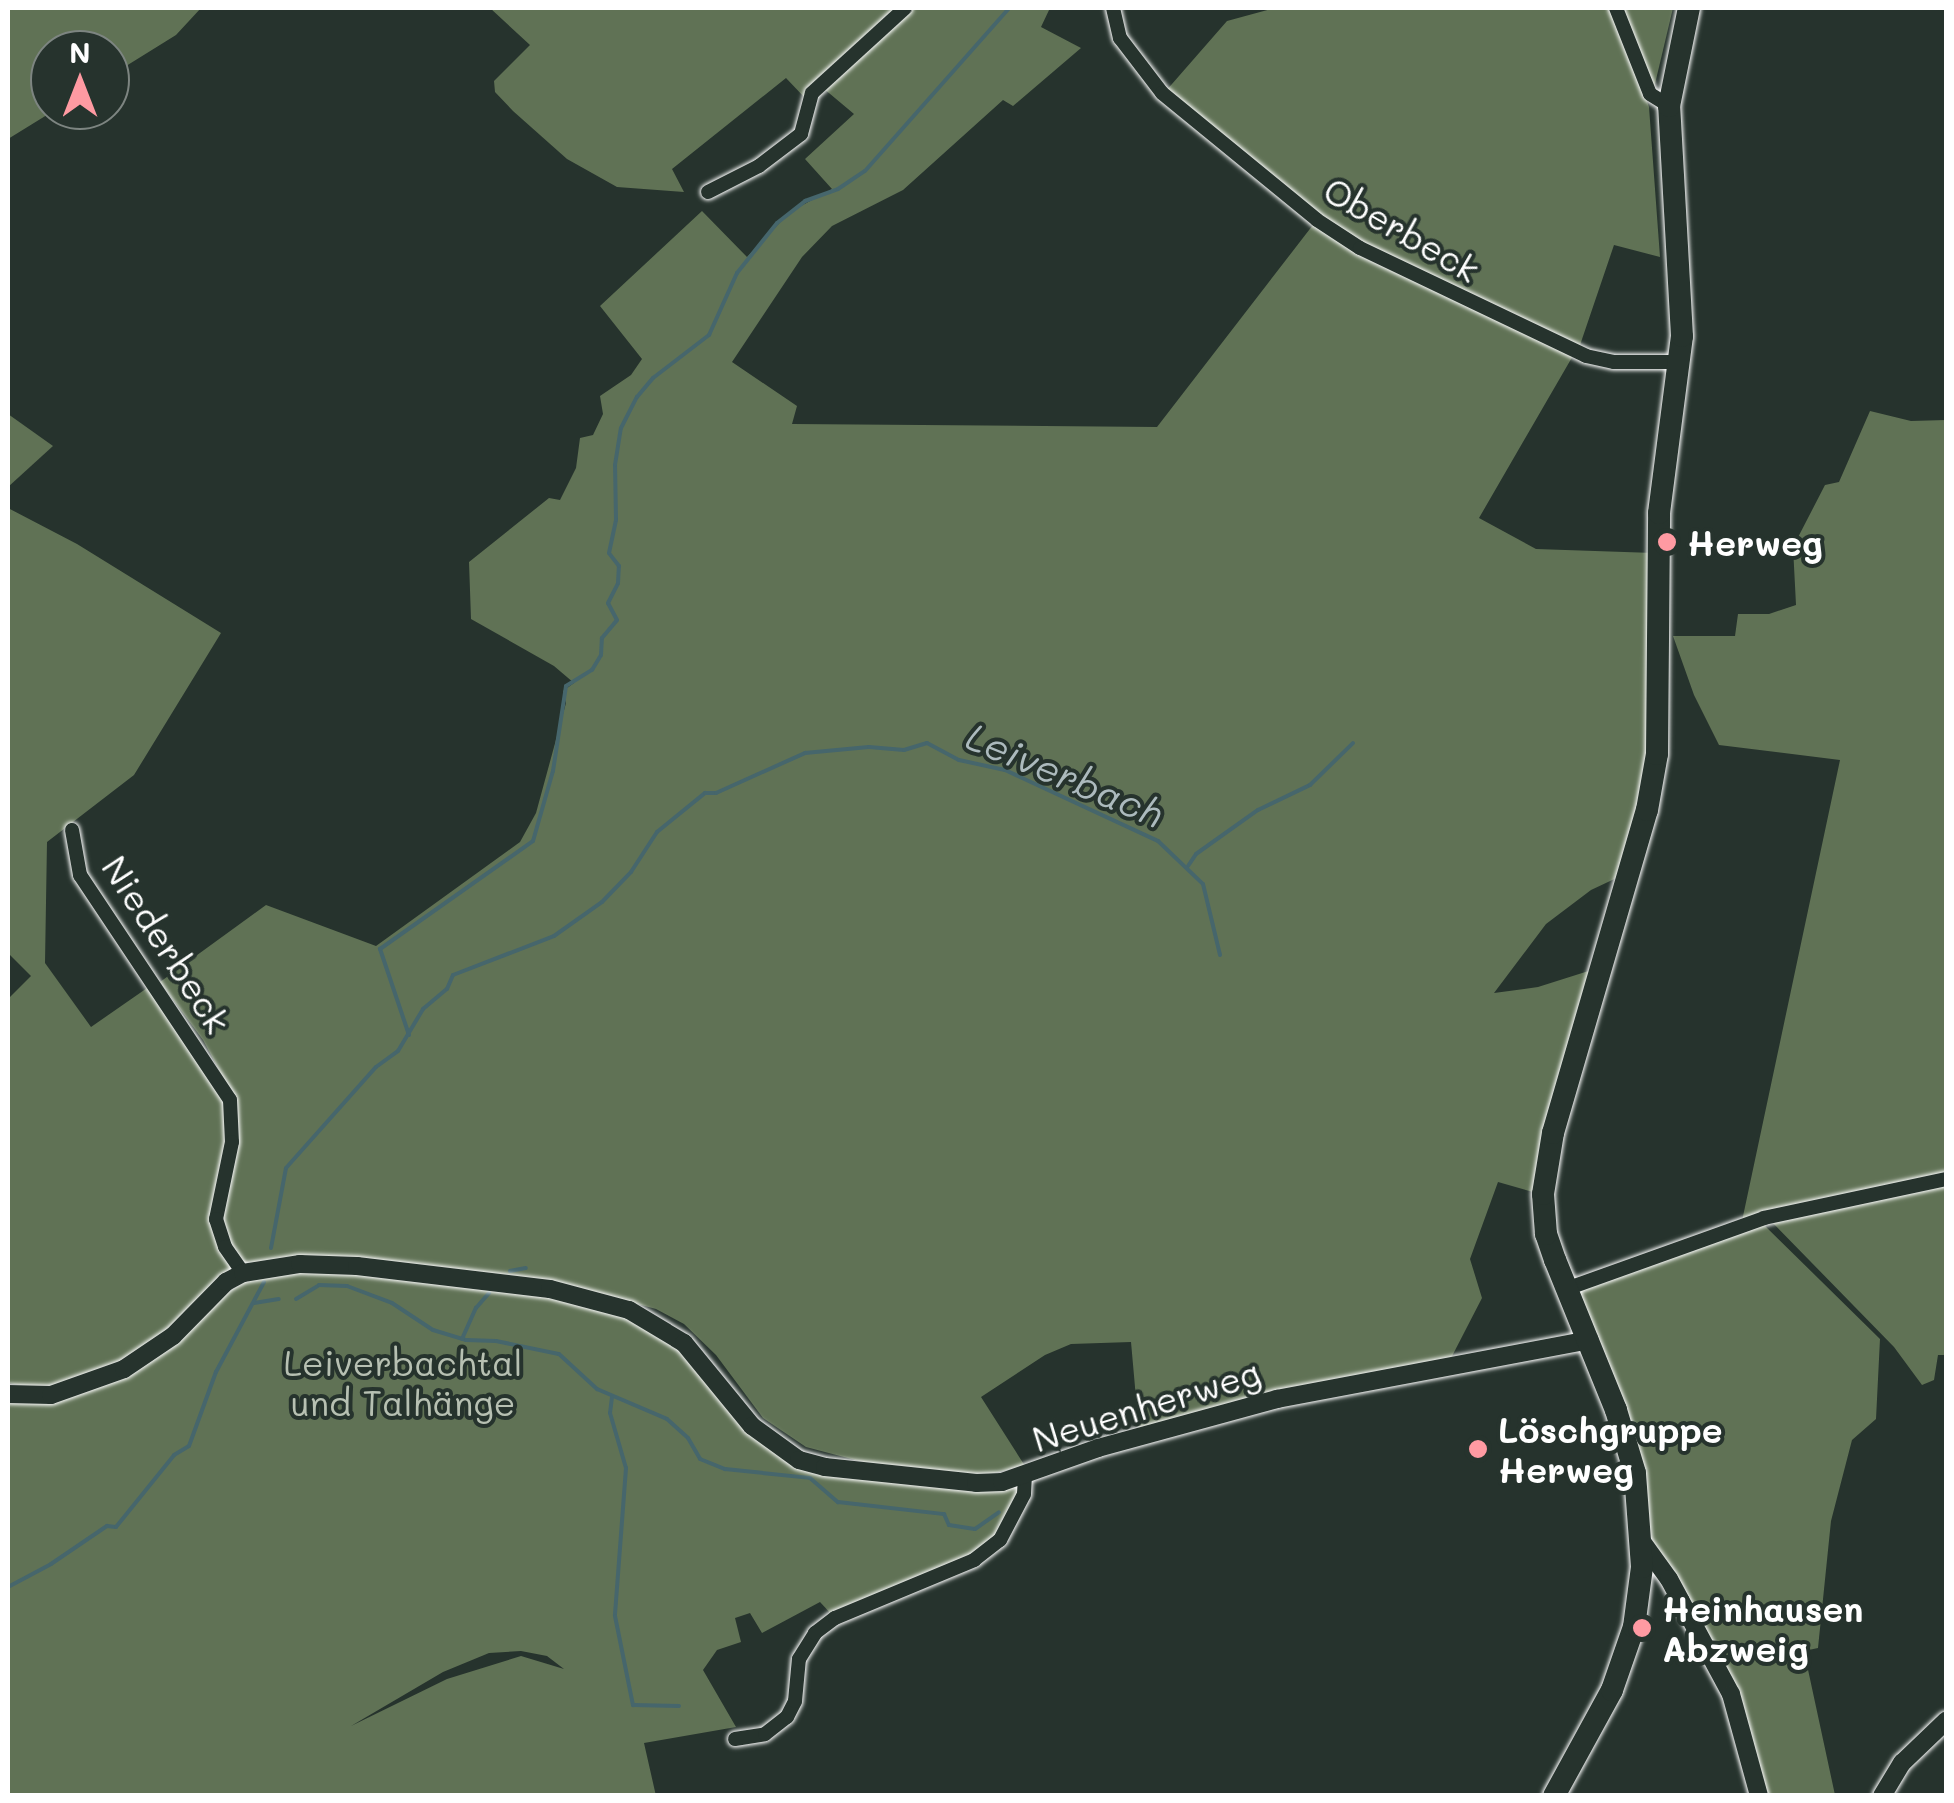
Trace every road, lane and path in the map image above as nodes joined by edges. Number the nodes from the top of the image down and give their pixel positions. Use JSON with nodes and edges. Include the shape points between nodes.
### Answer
{"nodes":[{"id":1,"x":905,"y":8,"type":"edge"},
{"id":2,"x":1113,"y":8,"type":"edge"},
{"id":3,"x":1616,"y":8,"type":"edge"},
{"id":4,"x":1689,"y":8,"type":"edge"},
{"id":5,"x":1670,"y":106,"type":"junction"},
{"id":6,"x":708,"y":192,"type":"dead end"},
{"id":7,"x":1679,"y":362,"type":"junction"},
{"id":8,"x":72,"y":830,"type":"dead end"},
{"id":9,"x":1946,"y":1180,"type":"edge"},
{"id":10,"x":243,"y":1273,"type":"junction"},
{"id":11,"x":1566,"y":1289,"type":"junction"},
{"id":12,"x":1590,"y":1340,"type":"junction"},
{"id":13,"x":8,"y":1394,"type":"edge"},
{"id":14,"x":1025,"y":1475,"type":"junction"},
{"id":15,"x":1642,"y":1543,"type":"junction"},
{"id":16,"x":1946,"y":1722,"type":"edge"},
{"id":17,"x":735,"y":1739,"type":"dead end"},
{"id":18,"x":1554,"y":1796,"type":"edge"},
{"id":19,"x":1759,"y":1796,"type":"edge"},
{"id":20,"x":1882,"y":1796,"type":"edge"}],
"edges":[{"from":1,"to":6,"type":"street","via":[[812,93],[801,134]]},
{"from":2,"to":7,"type":"street","name":"Oberbeck","via":[[1120,38],[1162,94],[1316,220],[1462,300],[1586,356]]},
{"from":3,"to":5,"type":"street","via":[[1650,94]]},
{"from":4,"to":5,"type":"main road"},
{"from":5,"to":7,"type":"main road","via":[[1682,303]]},
{"from":7,"to":11,"type":"main road","via":[[1659,513],[1656,754],[1647,810],[1545,1170],[1546,1234]]},
{"from":8,"to":10,"type":"street","name":"Niederbeck","via":[[80,875],[223,1085],[233,1119],[216,1220]]},
{"from":9,"to":11,"type":"street","via":[[1764,1218]]},
{"from":10,"to":13,"type":"street","via":[[140,1361],[72,1390]]},
{"from":10,"to":14,"type":"street","via":[[287,1265],[357,1266],[596,1298],[649,1319],[684,1344],[752,1426],[800,1460],[976,1483]]},
{"from":11,"to":12,"type":"main road"},
{"from":12,"to":14,"type":"street","name":"Neuenherweg","via":[[1277,1399]]},
{"from":12,"to":15,"type":"main road","via":[[1635,1472]]},
{"from":14,"to":17,"type":"street","name":"Neuenherweg","via":[[1024,1494],[1000,1540],[974,1560],[825,1626],[798,1659],[795,1701],[787,1716],[766,1734]]},
{"from":15,"to":18,"type":"main road","via":[[1638,1608],[1622,1664]]},
{"from":15,"to":19,"type":"street","via":[[1731,1694]]},
{"from":16,"to":20,"type":"street","via":[[1902,1762]]}]}
